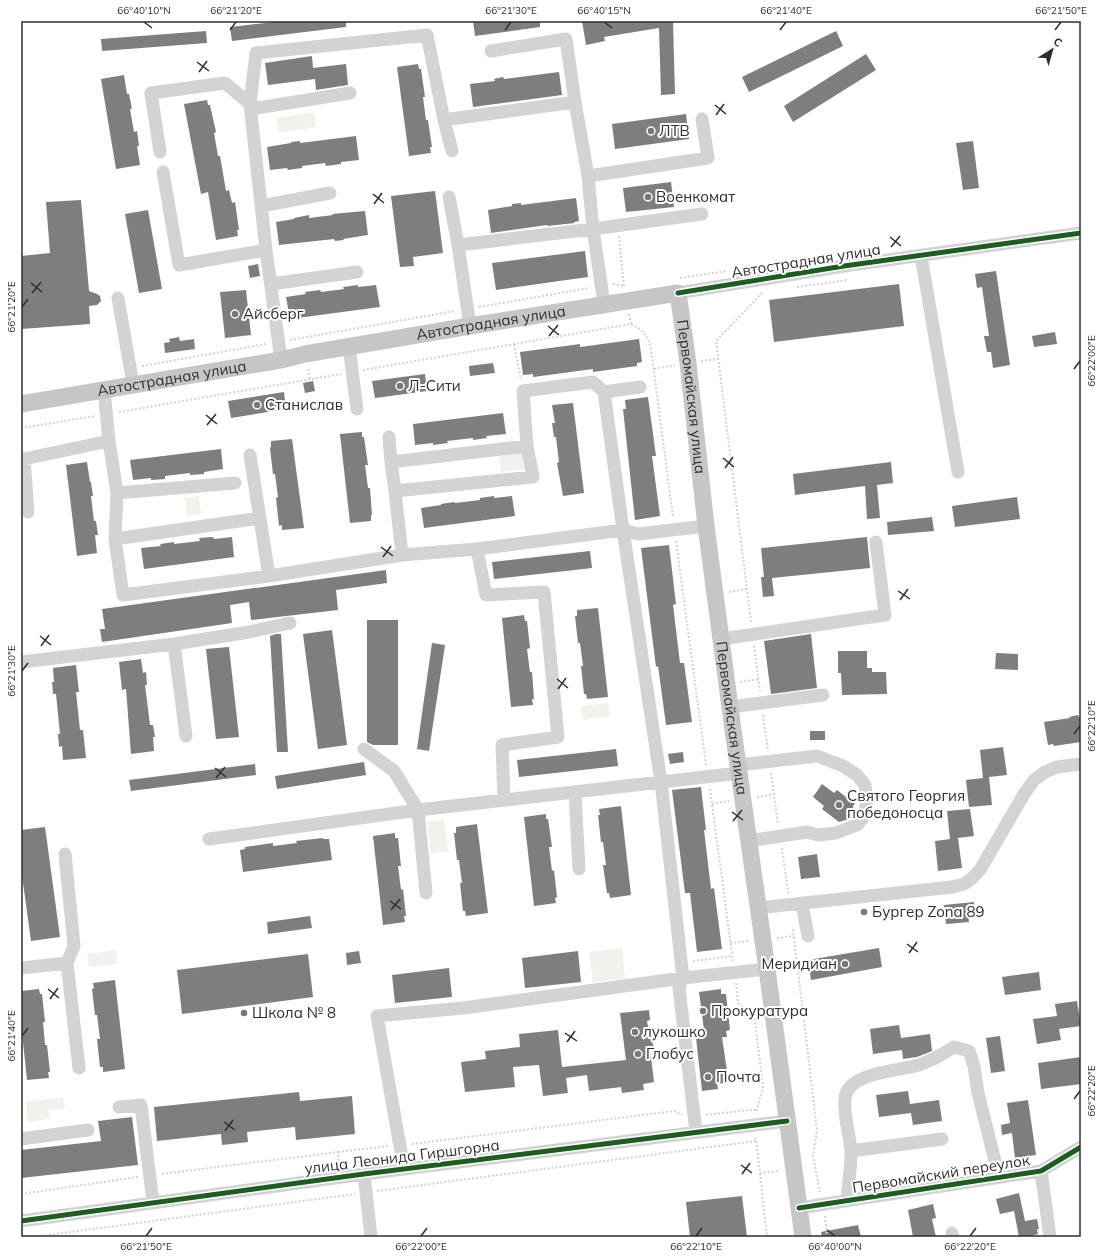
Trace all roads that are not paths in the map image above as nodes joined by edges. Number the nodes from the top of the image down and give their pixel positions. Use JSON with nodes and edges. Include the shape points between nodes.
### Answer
{"nodes":[{"id":1,"x":491,"y":51,"type":"dead end"},
{"id":2,"x":350,"y":93,"type":"dead end"},
{"id":3,"x":575,"y":102,"type":"junction"},
{"id":4,"x":250,"y":107,"type":"junction"},
{"id":5,"x":702,"y":119,"type":"dead end"},
{"id":6,"x":444,"y":120,"type":"junction"},
{"id":7,"x":452,"y":151,"type":"dead end"},
{"id":8,"x":160,"y":152,"type":"dead end"},
{"id":9,"x":163,"y":172,"type":"dead end"},
{"id":10,"x":588,"y":176,"type":"junction"},
{"id":11,"x":330,"y":193,"type":"dead end"},
{"id":12,"x":449,"y":197,"type":"dead end"},
{"id":13,"x":261,"y":206,"type":"junction"},
{"id":14,"x":702,"y":214,"type":"dead end"},
{"id":15,"x":593,"y":230,"type":"junction"},
{"id":16,"x":1081,"y":233,"type":"edge"},
{"id":17,"x":458,"y":245,"type":"junction"},
{"id":18,"x":266,"y":250,"type":"junction"},
{"id":19,"x":921,"y":256,"type":"junction"},
{"id":20,"x":358,"y":272,"type":"dead end"},
{"id":21,"x":271,"y":284,"type":"junction"},
{"id":22,"x":678,"y":293,"type":"junction"},
{"id":23,"x":118,"y":298,"type":"dead end"},
{"id":24,"x":604,"y":304,"type":"junction"},
{"id":25,"x":469,"y":317,"type":"junction"},
{"id":26,"x":349,"y":347,"type":"junction"},
{"id":27,"x":281,"y":360,"type":"junction"},
{"id":28,"x":133,"y":384,"type":"junction"},
{"id":29,"x":640,"y":387,"type":"dead end"},
{"id":30,"x":104,"y":390,"type":"junction"},
{"id":31,"x":604,"y":392,"type":"junction"},
{"id":32,"x":21,"y":404,"type":"edge"},
{"id":33,"x":357,"y":409,"type":"dead end"},
{"id":34,"x":389,"y":437,"type":"dead end"},
{"id":35,"x":108,"y":440,"type":"junction"},
{"id":36,"x":527,"y":446,"type":"junction"},
{"id":37,"x":250,"y":455,"type":"dead end"},
{"id":38,"x":391,"y":462,"type":"junction"},
{"id":39,"x":958,"y":472,"type":"dead end"},
{"id":40,"x":235,"y":483,"type":"dead end"},
{"id":41,"x":395,"y":491,"type":"junction"},
{"id":42,"x":117,"y":493,"type":"junction"},
{"id":43,"x":28,"y":512,"type":"dead end"},
{"id":44,"x":260,"y":518,"type":"junction"},
{"id":45,"x":706,"y":526,"type":"junction"},
{"id":46,"x":623,"y":530,"type":"junction"},
{"id":47,"x":116,"y":539,"type":"junction"},
{"id":48,"x":876,"y":542,"type":"dead end"},
{"id":49,"x":477,"y":548,"type":"junction"},
{"id":50,"x":402,"y":555,"type":"junction"},
{"id":51,"x":269,"y":576,"type":"junction"},
{"id":52,"x":290,"y":624,"type":"dead end"},
{"id":53,"x":721,"y":639,"type":"junction"},
{"id":54,"x":174,"y":644,"type":"junction"},
{"id":55,"x":21,"y":662,"type":"edge"},
{"id":56,"x":823,"y":695,"type":"dead end"},
{"id":57,"x":730,"y":707,"type":"junction"},
{"id":58,"x":186,"y":736,"type":"dead end"},
{"id":59,"x":364,"y":749,"type":"dead end"},
{"id":60,"x":1081,"y":764,"type":"edge"},
{"id":61,"x":738,"y":769,"type":"junction"},
{"id":62,"x":661,"y":782,"type":"junction"},
{"id":63,"x":575,"y":792,"type":"junction"},
{"id":64,"x":504,"y":800,"type":"junction"},
{"id":65,"x":418,"y":810,"type":"junction"},
{"id":66,"x":209,"y":839,"type":"dead end"},
{"id":67,"x":748,"y":841,"type":"junction"},
{"id":68,"x":65,"y":854,"type":"dead end"},
{"id":69,"x":580,"y":870,"type":"dead end"},
{"id":70,"x":426,"y":893,"type":"dead end"},
{"id":71,"x":802,"y":904,"type":"junction"},
{"id":72,"x":758,"y":908,"type":"junction"},
{"id":73,"x":808,"y":936,"type":"dead end"},
{"id":74,"x":67,"y":963,"type":"junction"},
{"id":75,"x":21,"y":968,"type":"edge"},
{"id":76,"x":767,"y":969,"type":"junction"},
{"id":77,"x":683,"y":978,"type":"junction"},
{"id":78,"x":79,"y":1068,"type":"dead end"},
{"id":79,"x":118,"y":1107,"type":"dead end"},
{"id":80,"x":787,"y":1121,"type":"junction"},
{"id":81,"x":88,"y":1130,"type":"dead end"},
{"id":82,"x":696,"y":1132,"type":"junction"},
{"id":83,"x":21,"y":1139,"type":"edge"},
{"id":84,"x":942,"y":1139,"type":"dead end"},
{"id":85,"x":1081,"y":1147,"type":"edge"},
{"id":86,"x":851,"y":1151,"type":"junction"},
{"id":87,"x":404,"y":1169,"type":"junction"},
{"id":88,"x":1041,"y":1171,"type":"junction"},
{"id":89,"x":364,"y":1174,"type":"junction"},
{"id":90,"x":999,"y":1177,"type":"junction"},
{"id":91,"x":847,"y":1201,"type":"junction"},
{"id":92,"x":153,"y":1203,"type":"junction"},
{"id":93,"x":799,"y":1208,"type":"junction"},
{"id":94,"x":21,"y":1222,"type":"edge"},
{"id":95,"x":371,"y":1237,"type":"edge"},
{"id":96,"x":803,"y":1237,"type":"edge"},
{"id":97,"x":1050,"y":1237,"type":"edge"}],
"edges":[{"from":1,"to":3,"type":"street","via":[[566,39]]},
{"from":2,"to":4,"type":"street"},
{"from":3,"to":6,"type":"street"},
{"from":3,"to":10,"type":"street"},
{"from":4,"to":6,"type":"street","via":[[256,52],[427,35]]},
{"from":4,"to":8,"type":"street","via":[[225,84],[151,93]]},
{"from":4,"to":13,"type":"street"},
{"from":5,"to":10,"type":"street","via":[[708,158]]},
{"from":6,"to":7,"type":"street"},
{"from":9,"to":18,"type":"street","via":[[179,265]]},
{"from":10,"to":15,"type":"street"},
{"from":11,"to":13,"type":"street"},
{"from":12,"to":17,"type":"street"},
{"from":13,"to":18,"type":"street"},
{"from":14,"to":15,"type":"street"},
{"from":15,"to":17,"type":"street"},
{"from":15,"to":24,"type":"street"},
{"from":16,"to":19,"type":"street","name":"Автострадная улица"},
{"from":17,"to":25,"type":"street"},
{"from":18,"to":21,"type":"street"},
{"from":19,"to":22,"type":"street","name":"Автострадная улица"},
{"from":19,"to":39,"type":"street"},
{"from":20,"to":21,"type":"street"},
{"from":21,"to":27,"type":"street"},
{"from":22,"to":24,"type":"main road","name":"Автострадная улица"},
{"from":22,"to":45,"type":"main road","name":"Первомайская улица"},
{"from":23,"to":28,"type":"street"},
{"from":24,"to":25,"type":"main road","name":"Автострадная улица"},
{"from":25,"to":26,"type":"main road","name":"Автострадная улица"},
{"from":26,"to":27,"type":"main road","name":"Автострадная улица"},
{"from":26,"to":33,"type":"street"},
{"from":27,"to":28,"type":"main road","name":"Автострадная улица"},
{"from":28,"to":30,"type":"main road","name":"Автострадная улица"},
{"from":29,"to":31,"type":"street"},
{"from":30,"to":32,"type":"main road","name":"Автострадная улица"},
{"from":30,"to":35,"type":"street"},
{"from":31,"to":36,"type":"street","via":[[593,382],[522,391]]},
{"from":31,"to":46,"type":"street"},
{"from":34,"to":38,"type":"street"},
{"from":35,"to":42,"type":"street"},
{"from":35,"to":43,"type":"street","via":[[24,459]]},
{"from":36,"to":38,"type":"street"},
{"from":36,"to":41,"type":"street","via":[[533,477]]},
{"from":37,"to":44,"type":"street"},
{"from":38,"to":41,"type":"street"},
{"from":40,"to":42,"type":"street"},
{"from":41,"to":50,"type":"street"},
{"from":42,"to":47,"type":"street"},
{"from":44,"to":47,"type":"street"},
{"from":44,"to":51,"type":"street"},
{"from":45,"to":46,"type":"street","via":[[638,534]]},
{"from":45,"to":53,"type":"main road","name":"Первомайская улица"},
{"from":46,"to":49,"type":"street"},
{"from":46,"to":62,"type":"street"},
{"from":47,"to":51,"type":"street","via":[[123,595]]},
{"from":48,"to":53,"type":"street","via":[[885,615]]},
{"from":49,"to":50,"type":"street"},
{"from":49,"to":64,"type":"street","via":[[486,595],[544,592],[558,737],[502,744]]},
{"from":50,"to":51,"type":"street"},
{"from":52,"to":54,"type":"street"},
{"from":53,"to":57,"type":"main road","name":"Первомайская улица"},
{"from":54,"to":55,"type":"street"},
{"from":54,"to":58,"type":"street"},
{"from":56,"to":57,"type":"street"},
{"from":57,"to":61,"type":"main road","name":"Первомайская улица"},
{"from":59,"to":65,"type":"street","via":[[394,772]]},
{"from":60,"to":71,"type":"street","via":[[1058,767],[1034,780],[980,870],[964,884]]},
{"from":61,"to":62,"type":"street","via":[[708,777]]},
{"from":61,"to":67,"type":"main road","name":"Первомайская улица"},
{"from":61,"to":67,"type":"street","via":[[817,756],[843,766],[857,776],[864,785],[867,802],[863,818],[857,825],[836,832],[818,835],[807,832]]},
{"from":62,"to":63,"type":"street"},
{"from":62,"to":77,"type":"street"},
{"from":63,"to":64,"type":"street"},
{"from":63,"to":69,"type":"street"},
{"from":64,"to":65,"type":"street"},
{"from":65,"to":66,"type":"street"},
{"from":65,"to":70,"type":"street"},
{"from":67,"to":72,"type":"main road","name":"Первомайская улица"},
{"from":68,"to":74,"type":"street","via":[[74,946]]},
{"from":71,"to":72,"type":"street"},
{"from":71,"to":73,"type":"street"},
{"from":72,"to":76,"type":"main road","name":"Первомайская улица"},
{"from":74,"to":75,"type":"street"},
{"from":74,"to":78,"type":"street"},
{"from":76,"to":77,"type":"street"},
{"from":76,"to":80,"type":"main road","name":"Первомайская улица"},
{"from":77,"to":82,"type":"street","via":[[679,988]]},
{"from":77,"to":87,"type":"street","via":[[463,1008],[378,1016]]},
{"from":79,"to":92,"type":"street","via":[[141,1105]]},
{"from":80,"to":82,"type":"street","name":"улица Леонида Гиршгорна"},
{"from":80,"to":93,"type":"main road","name":"Первомайская улица"},
{"from":81,"to":83,"type":"street"},
{"from":82,"to":87,"type":"street","name":"улица Леонида Гиршгорна"},
{"from":84,"to":86,"type":"street"},
{"from":85,"to":88,"type":"street","name":"Первомайский переулок"},
{"from":86,"to":90,"type":"street","via":[[845,1115],[847,1089],[857,1081],[876,1074],[919,1065],[954,1047],[969,1052],[974,1066],[978,1093]]},
{"from":86,"to":91,"type":"street"},
{"from":87,"to":89,"type":"street","name":"улица Леонида Гиршгорна"},
{"from":88,"to":90,"type":"street","name":"Первомайский переулок"},
{"from":88,"to":97,"type":"street"},
{"from":89,"to":92,"type":"street","name":"улица Леонида Гиршгорна"},
{"from":89,"to":95,"type":"street"},
{"from":90,"to":91,"type":"street","name":"Первомайский переулок"},
{"from":91,"to":93,"type":"street","name":"Первомайский переулок"},
{"from":92,"to":94,"type":"street","name":"улица Леонида Гиршгорна"},
{"from":93,"to":96,"type":"main road","name":"Первомайская улица"}]}
